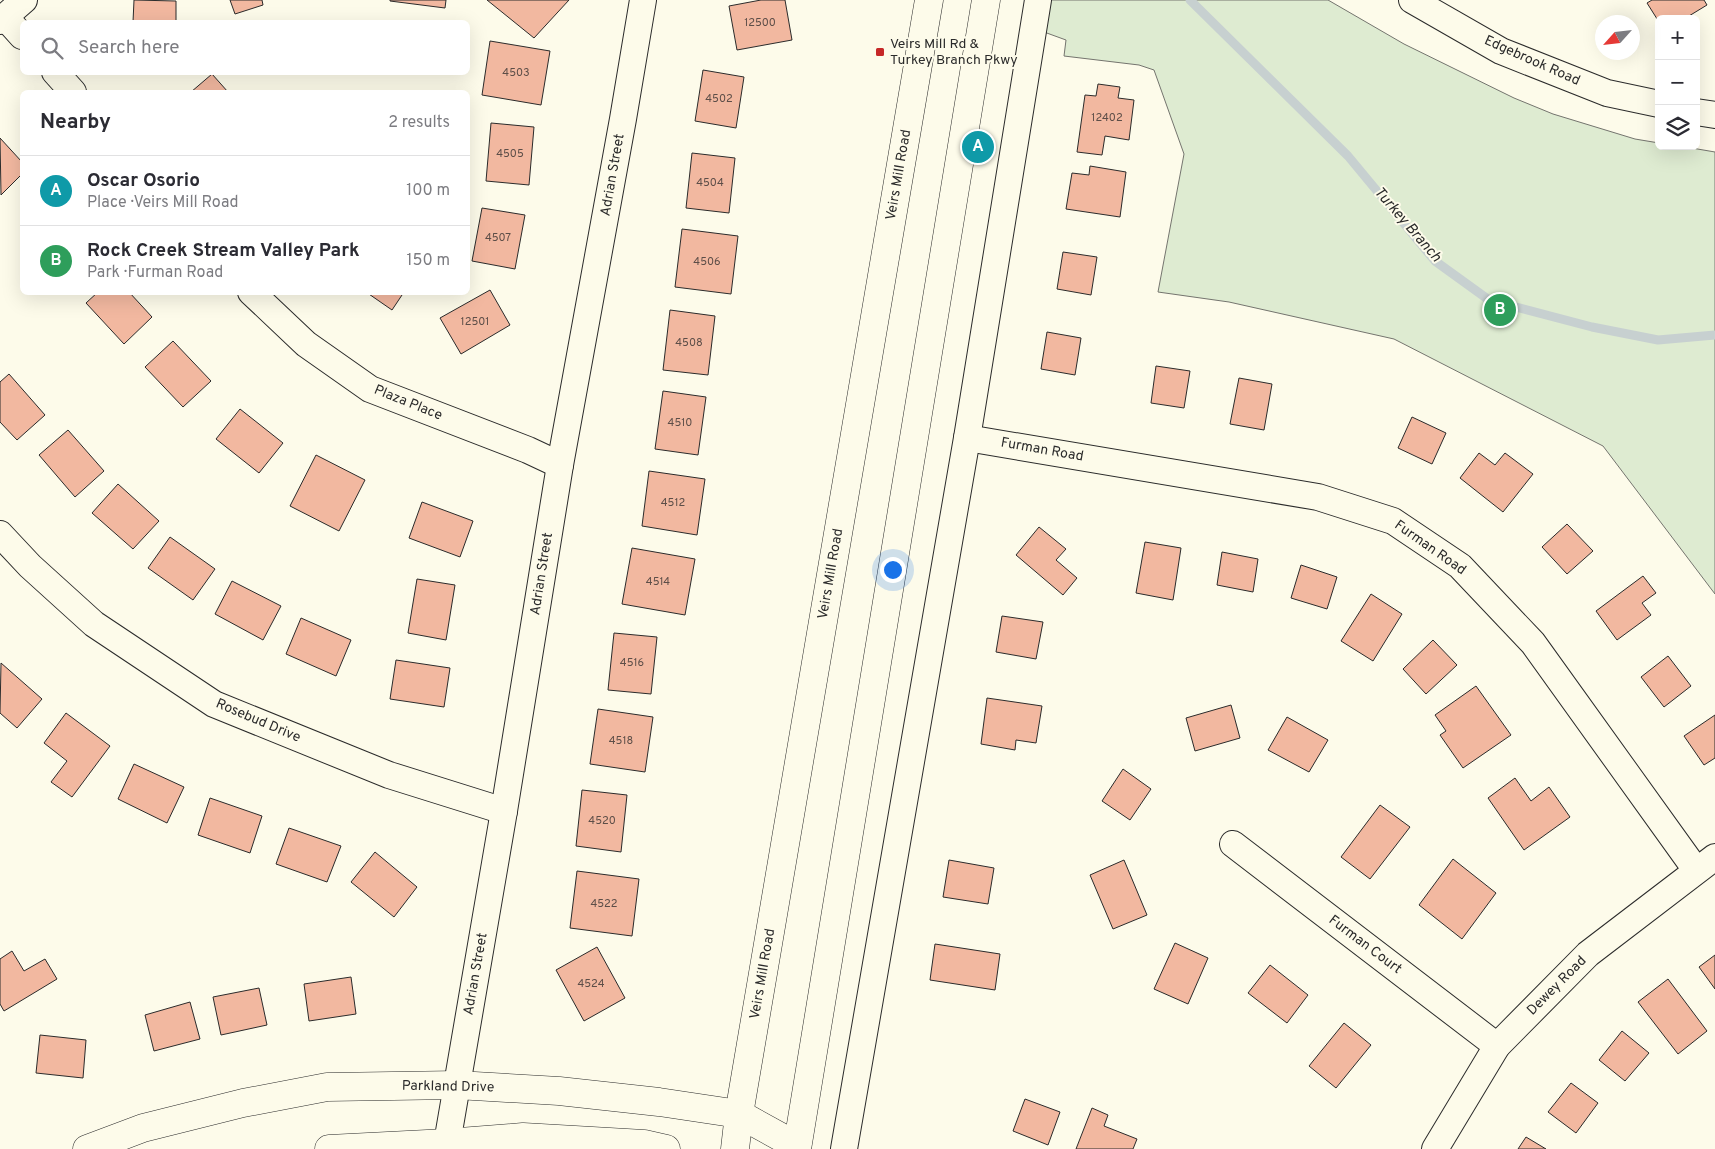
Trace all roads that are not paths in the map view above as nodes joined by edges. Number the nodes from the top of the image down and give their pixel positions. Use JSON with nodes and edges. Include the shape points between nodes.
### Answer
{"nodes":[{"id":1,"x":643,"y":0,"type":"edge"},
{"id":2,"x":929,"y":0,"type":"edge"},
{"id":3,"x":986,"y":0,"type":"edge"},
{"id":4,"x":1038,"y":0,"type":"edge"},
{"id":5,"x":1412,"y":0,"type":"edge"},
{"id":6,"x":10,"y":13,"type":"edge"},
{"id":7,"x":20,"y":32,"type":"edge"},
{"id":8,"x":58,"y":75,"type":"edge"},
{"id":9,"x":71,"y":90,"type":"edge"},
{"id":10,"x":1655,"y":103,"type":"edge"},
{"id":11,"x":1700,"y":113,"type":"edge"},
{"id":12,"x":1715,"y":115,"type":"edge"},
{"id":13,"x":254,"y":295,"type":"edge"},
{"id":14,"x":967,"y":438,"type":"junction"},
{"id":15,"x":560,"y":465,"type":"junction"},
{"id":16,"x":0,"y":534,"type":"edge"},
{"id":17,"x":504,"y":811,"type":"junction"},
{"id":18,"x":1233,"y":844,"type":"dead end"},
{"id":19,"x":1706,"y":863,"type":"edge"},
{"id":20,"x":1497,"y":1046,"type":"junction"},
{"id":21,"x":457,"y":1085,"type":"junction"},
{"id":22,"x":739,"y":1114,"type":"junction"},
{"id":23,"x":446,"y":1146,"type":"edge"},
{"id":24,"x":798,"y":1148,"type":"edge"},
{"id":25,"x":87,"y":1149,"type":"edge"},
{"id":26,"x":329,"y":1149,"type":"edge"},
{"id":27,"x":666,"y":1149,"type":"edge"},
{"id":28,"x":735,"y":1149,"type":"edge"},
{"id":29,"x":844,"y":1149,"type":"edge"},
{"id":30,"x":1435,"y":1149,"type":"edge"}],
"edges":[{"from":1,"to":15,"type":"street","name":"Adrian Street"},
{"from":2,"to":22,"type":"main road","name":"Veirs Mill Road"},
{"from":3,"to":24,"type":"main road"},
{"from":4,"to":14,"type":"street"},
{"from":5,"to":10,"type":"street","name":"Edgebrook Road","via":[[1501,51],[1607,93]]},
{"from":6,"to":7,"type":"street"},
{"from":8,"to":9,"type":"street"},
{"from":11,"to":12,"type":"street"},
{"from":13,"to":15,"type":"street","name":"Plaza Place","via":[[306,344],[370,389]]},
{"from":14,"to":19,"type":"street","name":"Furman Road","via":[[1318,498],[1393,521],[1460,566],[1532,643]]},
{"from":14,"to":29,"type":"street"},
{"from":15,"to":17,"type":"street","name":"Adrian Street"},
{"from":16,"to":17,"type":"street","name":"Rosebud Drive","via":[[94,624],[214,704],[389,775]]},
{"from":17,"to":21,"type":"street","name":"Adrian Street"},
{"from":18,"to":20,"type":"street","name":"Furman Court"},
{"from":19,"to":20,"type":"street","name":"Dewey Road","via":[[1588,954]]},
{"from":20,"to":30,"type":"street","name":"Dewey Road"},
{"from":21,"to":22,"type":"main road","name":"Parkland Drive","via":[[559,1091]]},
{"from":21,"to":23,"type":"street","name":"Adrian Street"},
{"from":21,"to":25,"type":"main road","name":"Parkland Drive","via":[[326,1087],[243,1103],[152,1126]]},
{"from":22,"to":24,"type":"main road","name":"Parkland Drive"},
{"from":22,"to":28,"type":"main road","name":"Veirs Mill Road"},
{"from":23,"to":26,"type":"main road"},
{"from":23,"to":27,"type":"main road","via":[[523,1137],[644,1144]]}]}
